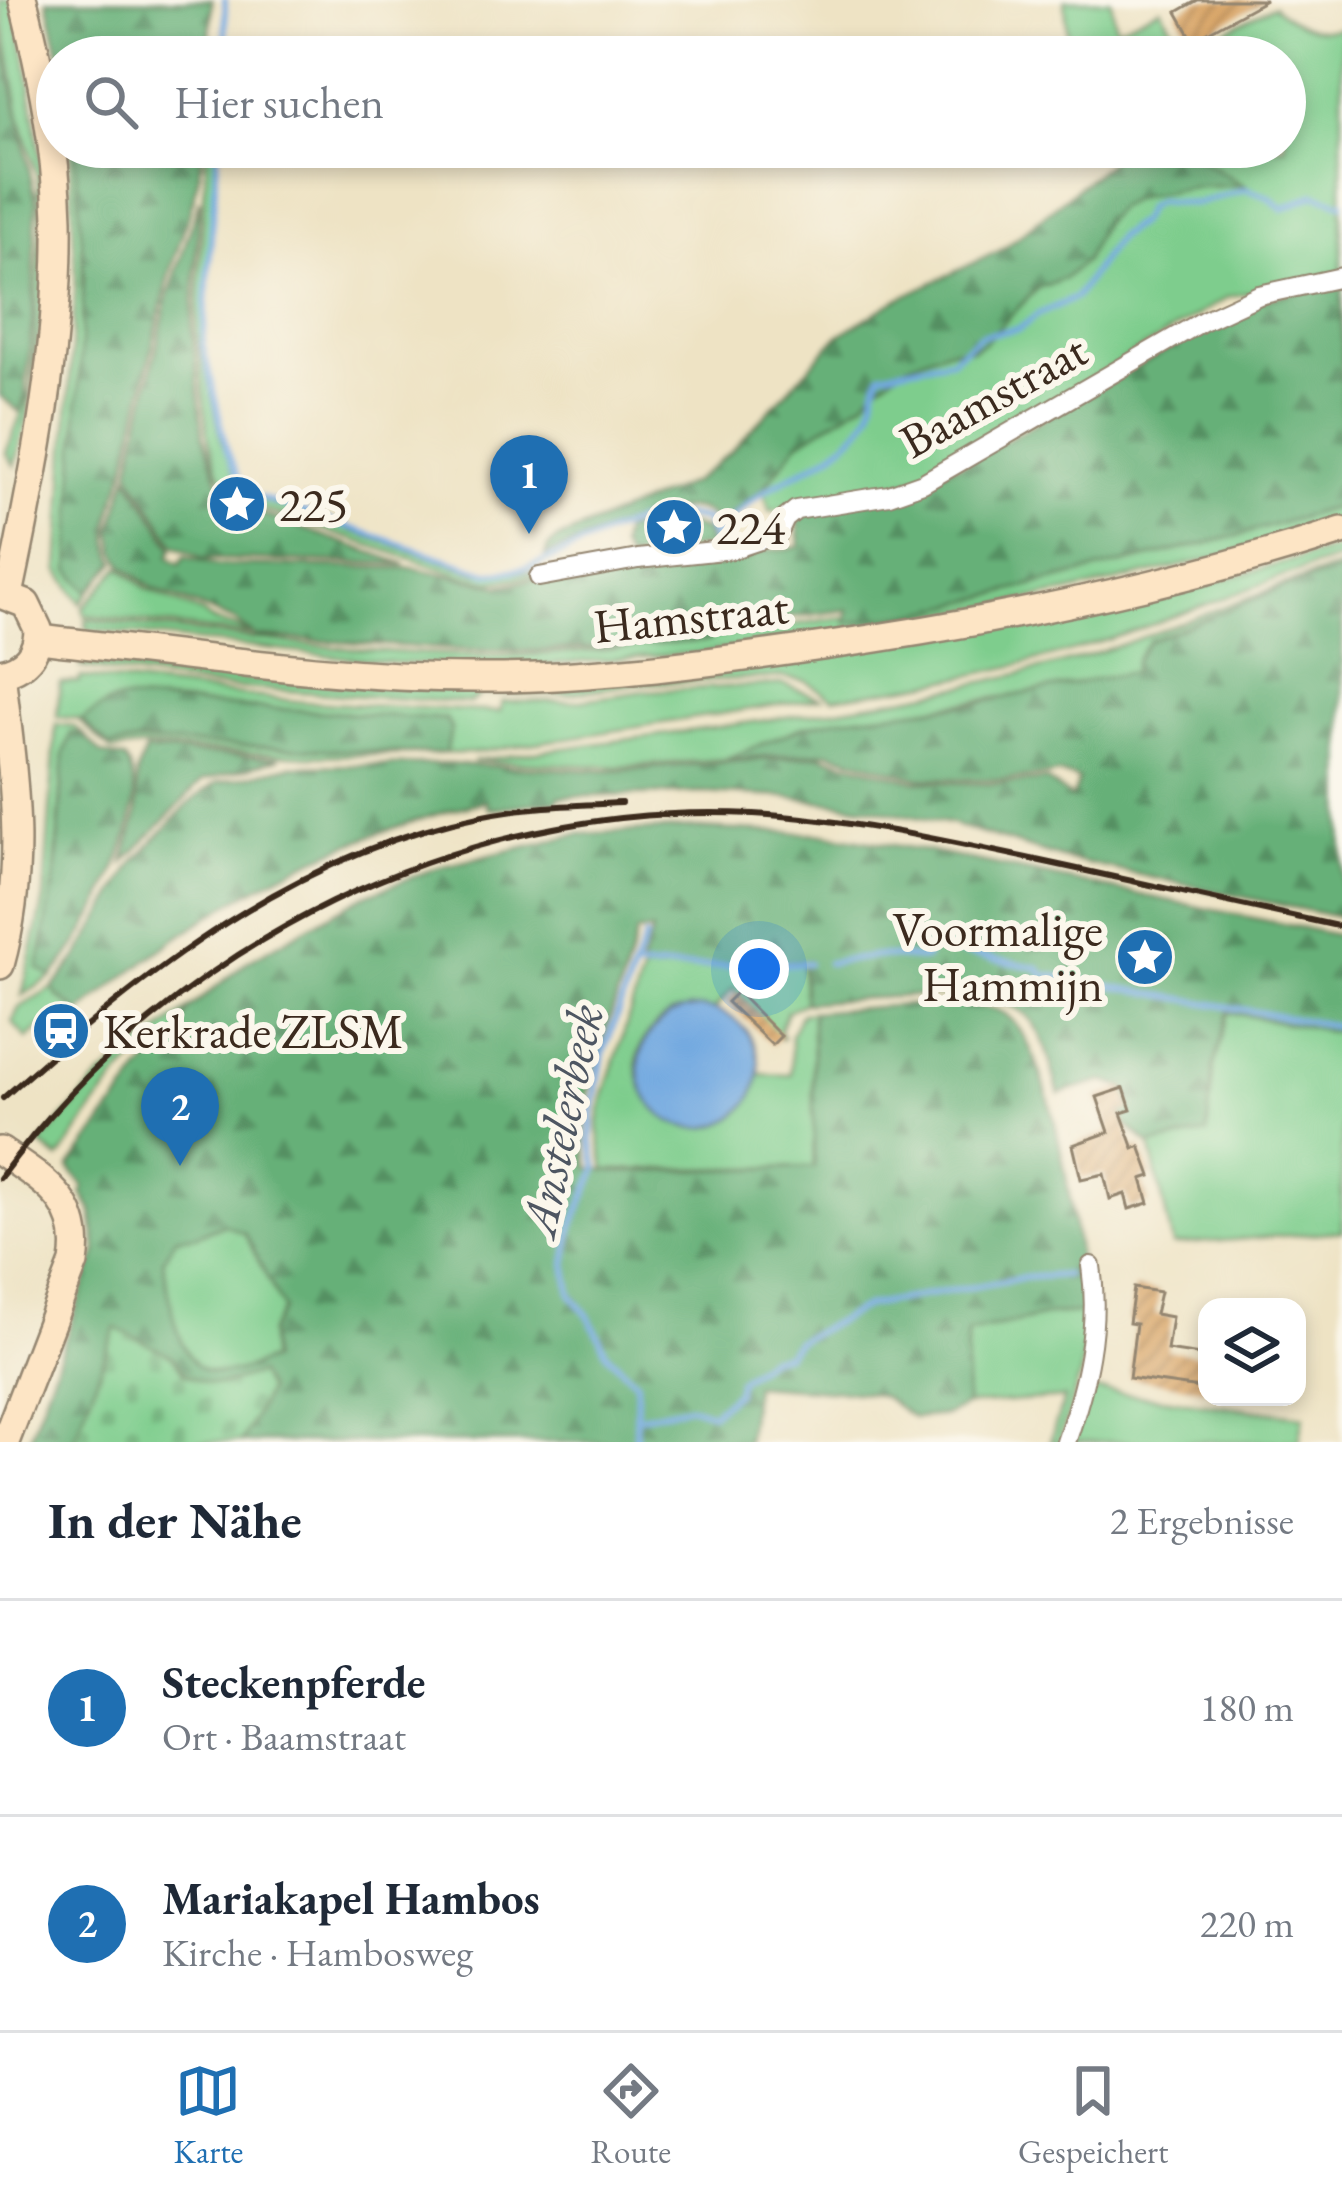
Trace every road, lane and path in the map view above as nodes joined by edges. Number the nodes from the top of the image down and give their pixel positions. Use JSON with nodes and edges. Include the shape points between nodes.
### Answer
{"nodes":[{"id":1,"x":23,"y":0,"type":"edge"},
{"id":2,"x":36,"y":56,"type":"edge"},
{"id":3,"x":55,"y":168,"type":"edge"},
{"id":4,"x":1342,"y":277,"type":"edge"},
{"id":5,"x":1342,"y":531,"type":"edge"},
{"id":6,"x":539,"y":578,"type":"dead end"},
{"id":7,"x":5,"y":594,"type":"edge"},
{"id":8,"x":38,"y":639,"type":"junction"},
{"id":9,"x":0,"y":673,"type":"edge"},
{"id":10,"x":0,"y":965,"type":"edge"},
{"id":11,"x":0,"y":1151,"type":"edge"},
{"id":12,"x":1091,"y":1266,"type":"dead end"},
{"id":13,"x":5,"y":1442,"type":"edge"},
{"id":14,"x":1066,"y":1442,"type":"edge"}],
"edges":[{"from":1,"to":2,"type":"main road"},
{"from":3,"to":7,"type":"main road","via":[[57,276],[41,436]]},
{"from":4,"to":6,"type":"street","name":"Baamstraat","via":[[1259,295],[1202,321],[902,491],[796,510],[778,533],[733,549]]},
{"from":5,"to":8,"type":"main road","name":"Hamstraat","via":[[1153,584],[969,623],[575,675],[359,674]]},
{"from":7,"to":8,"type":"main road","via":[[32,611]]},
{"from":8,"to":9,"type":"main road","via":[[29,658]]},
{"from":9,"to":10,"type":"main road","via":[[17,853]]},
{"from":11,"to":13,"type":"main road","via":[[62,1199],[77,1246]]},
{"from":12,"to":14,"type":"street","via":[[1089,1368]]}]}
